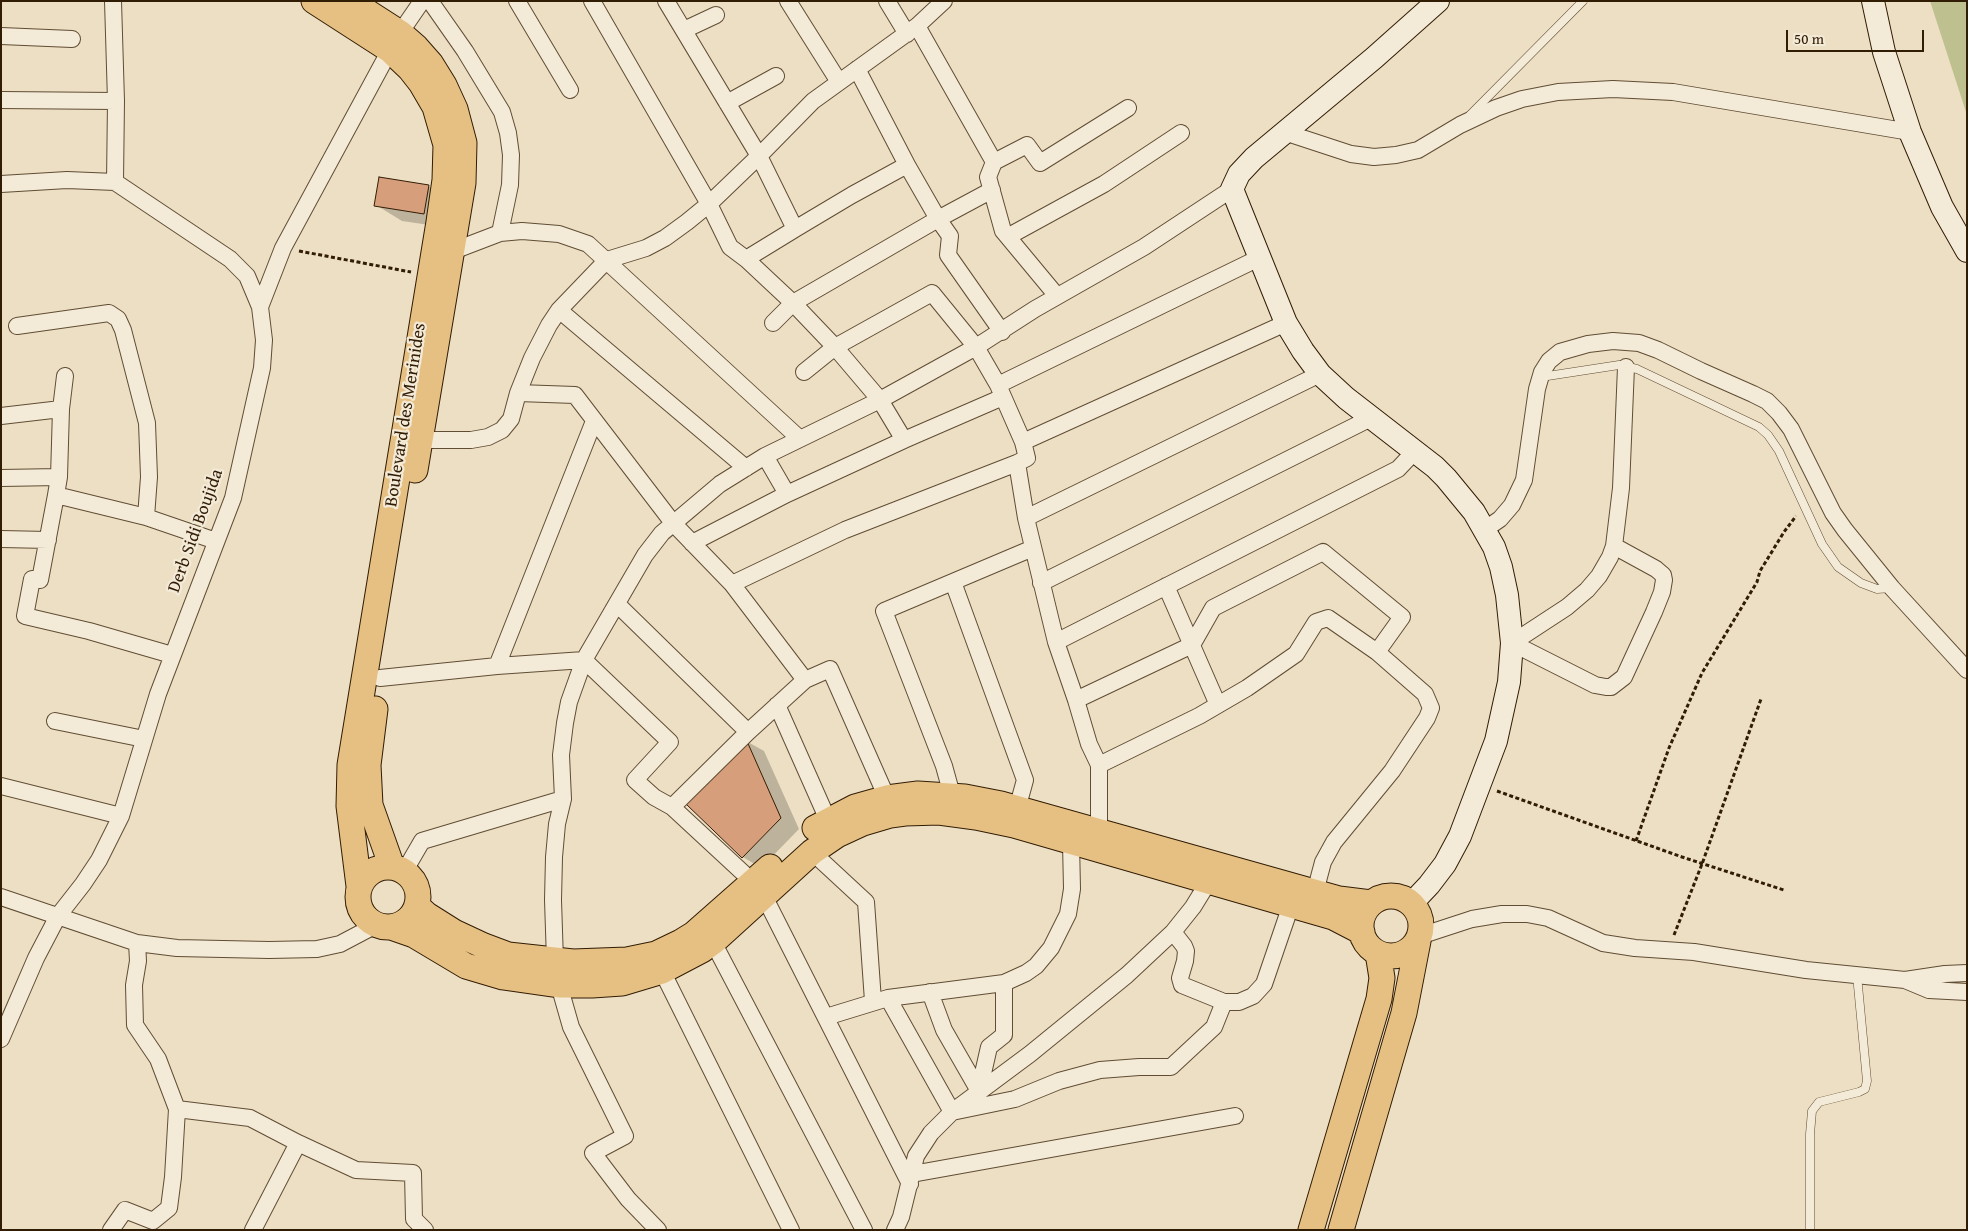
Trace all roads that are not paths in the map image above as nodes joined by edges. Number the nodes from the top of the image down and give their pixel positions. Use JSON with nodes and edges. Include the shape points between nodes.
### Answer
{"nodes":[{"id":1,"x":113,"y":1,"type":"edge"},
{"id":2,"x":314,"y":1,"type":"edge"},
{"id":3,"x":350,"y":1,"type":"edge"},
{"id":4,"x":422,"y":1,"type":"edge"},
{"id":5,"x":430,"y":1,"type":"edge"},
{"id":6,"x":517,"y":1,"type":"edge"},
{"id":7,"x":592,"y":1,"type":"edge"},
{"id":8,"x":666,"y":1,"type":"edge"},
{"id":9,"x":788,"y":1,"type":"edge"},
{"id":10,"x":887,"y":1,"type":"edge"},
{"id":11,"x":944,"y":1,"type":"edge"},
{"id":12,"x":1583,"y":1,"type":"edge"},
{"id":13,"x":1873,"y":1,"type":"edge"},
{"id":14,"x":1435,"y":3,"type":"edge"},
{"id":15,"x":716,"y":15,"type":"dead end"},
{"id":16,"x":684,"y":30,"type":"junction"},
{"id":17,"x":912,"y":30,"type":"junction"},
{"id":18,"x":1,"y":36,"type":"edge"},
{"id":19,"x":72,"y":39,"type":"dead end"},
{"id":20,"x":395,"y":42,"type":"junction"},
{"id":21,"x":857,"y":69,"type":"junction"},
{"id":22,"x":776,"y":76,"type":"dead end"},
{"id":23,"x":839,"y":82,"type":"junction"},
{"id":24,"x":570,"y":90,"type":"dead end"},
{"id":25,"x":1,"y":100,"type":"edge"},
{"id":26,"x":116,"y":101,"type":"junction"},
{"id":27,"x":727,"y":103,"type":"junction"},
{"id":28,"x":1128,"y":108,"type":"dead end"},
{"id":29,"x":1460,"y":125,"type":"junction"},
{"id":30,"x":1284,"y":132,"type":"junction"},
{"id":31,"x":1910,"y":132,"type":"junction"},
{"id":32,"x":1181,"y":133,"type":"dead end"},
{"id":33,"x":759,"y":156,"type":"junction"},
{"id":34,"x":994,"y":162,"type":"junction"},
{"id":35,"x":907,"y":165,"type":"junction"},
{"id":36,"x":115,"y":182,"type":"junction"},
{"id":37,"x":2,"y":183,"type":"edge"},
{"id":38,"x":1232,"y":189,"type":"junction"},
{"id":39,"x":992,"y":190,"type":"junction"},
{"id":40,"x":709,"y":204,"type":"junction"},
{"id":41,"x":938,"y":219,"type":"junction"},
{"id":42,"x":795,"y":230,"type":"junction"},
{"id":43,"x":500,"y":233,"type":"junction"},
{"id":44,"x":1009,"y":236,"type":"junction"},
{"id":45,"x":453,"y":251,"type":"junction"},
{"id":46,"x":1967,"y":251,"type":"edge"},
{"id":47,"x":1259,"y":258,"type":"junction"},
{"id":48,"x":746,"y":259,"type":"junction"},
{"id":49,"x":607,"y":260,"type":"junction"},
{"id":50,"x":1057,"y":296,"type":"junction"},
{"id":51,"x":793,"y":303,"type":"junction"},
{"id":52,"x":260,"y":307,"type":"junction"},
{"id":53,"x":560,"y":310,"type":"junction"},
{"id":54,"x":773,"y":323,"type":"dead end"},
{"id":55,"x":1286,"y":323,"type":"junction"},
{"id":56,"x":17,"y":326,"type":"dead end"},
{"id":57,"x":1002,"y":332,"type":"junction"},
{"id":58,"x":834,"y":347,"type":"junction"},
{"id":59,"x":976,"y":348,"type":"junction"},
{"id":60,"x":1626,"y":367,"type":"junction"},
{"id":61,"x":804,"y":372,"type":"dead end"},
{"id":62,"x":1320,"y":374,"type":"junction"},
{"id":63,"x":65,"y":376,"type":"dead end"},
{"id":64,"x":1540,"y":377,"type":"junction"},
{"id":65,"x":1001,"y":391,"type":"junction"},
{"id":66,"x":518,"y":393,"type":"junction"},
{"id":67,"x":880,"y":400,"type":"junction"},
{"id":68,"x":60,"y":409,"type":"junction"},
{"id":69,"x":1,"y":416,"type":"edge"},
{"id":70,"x":1371,"y":418,"type":"junction"},
{"id":71,"x":594,"y":421,"type":"junction"},
{"id":72,"x":800,"y":439,"type":"junction"},
{"id":73,"x":420,"y":440,"type":"junction"},
{"id":74,"x":904,"y":440,"type":"junction"},
{"id":75,"x":1023,"y":442,"type":"junction"},
{"id":76,"x":1415,"y":452,"type":"junction"},
{"id":77,"x":765,"y":456,"type":"junction"},
{"id":78,"x":1017,"y":463,"type":"junction"},
{"id":79,"x":746,"y":468,"type":"junction"},
{"id":80,"x":59,"y":477,"type":"junction"},
{"id":81,"x":1,"y":478,"type":"edge"},
{"id":82,"x":787,"y":494,"type":"junction"},
{"id":83,"x":56,"y":495,"type":"junction"},
{"id":84,"x":146,"y":517,"type":"junction"},
{"id":85,"x":1026,"y":518,"type":"junction"},
{"id":86,"x":673,"y":523,"type":"junction"},
{"id":87,"x":1484,"y":530,"type":"junction"},
{"id":88,"x":1,"y":540,"type":"edge"},
{"id":89,"x":48,"y":540,"type":"junction"},
{"id":90,"x":216,"y":541,"type":"junction"},
{"id":91,"x":692,"y":543,"type":"junction"},
{"id":92,"x":1614,"y":546,"type":"junction"},
{"id":93,"x":1033,"y":548,"type":"junction"},
{"id":94,"x":953,"y":582,"type":"junction"},
{"id":95,"x":1041,"y":583,"type":"junction"},
{"id":96,"x":732,"y":584,"type":"junction"},
{"id":97,"x":1166,"y":586,"type":"junction"},
{"id":98,"x":1892,"y":588,"type":"junction"},
{"id":99,"x":617,"y":604,"type":"junction"},
{"id":100,"x":1056,"y":642,"type":"junction"},
{"id":101,"x":1512,"y":643,"type":"junction"},
{"id":102,"x":1192,"y":645,"type":"junction"},
{"id":103,"x":1376,"y":652,"type":"junction"},
{"id":104,"x":172,"y":654,"type":"junction"},
{"id":105,"x":584,"y":660,"type":"junction"},
{"id":106,"x":497,"y":666,"type":"junction"},
{"id":107,"x":1967,"y":670,"type":"edge"},
{"id":108,"x":380,"y":678,"type":"junction"},
{"id":109,"x":805,"y":680,"type":"junction"},
{"id":110,"x":1076,"y":700,"type":"junction"},
{"id":111,"x":777,"y":705,"type":"junction"},
{"id":112,"x":1218,"y":705,"type":"junction"},
{"id":113,"x":55,"y":721,"type":"dead end"},
{"id":114,"x":748,"y":732,"type":"junction"},
{"id":115,"x":144,"y":739,"type":"junction"},
{"id":116,"x":1099,"y":765,"type":"junction"},
{"id":117,"x":1,"y":786,"type":"edge"},
{"id":118,"x":952,"y":795,"type":"junction"},
{"id":119,"x":887,"y":798,"type":"junction"},
{"id":120,"x":563,"y":799,"type":"junction"},
{"id":121,"x":672,"y":807,"type":"junction"},
{"id":122,"x":1017,"y":808,"type":"junction"},
{"id":123,"x":121,"y":816,"type":"junction"},
{"id":124,"x":828,"y":820,"type":"junction"},
{"id":125,"x":1099,"y":832,"type":"junction"},
{"id":126,"x":1071,"y":843,"type":"junction"},
{"id":127,"x":812,"y":852,"type":"junction"},
{"id":128,"x":398,"y":869,"type":"junction"},
{"id":129,"x":1209,"y":881,"type":"junction"},
{"id":130,"x":360,"y":886,"type":"junction"},
{"id":131,"x":759,"y":889,"type":"junction"},
{"id":132,"x":1315,"y":892,"type":"junction"},
{"id":133,"x":1,"y":897,"type":"edge"},
{"id":134,"x":1371,"y":903,"type":"junction"},
{"id":135,"x":1412,"y":903,"type":"junction"},
{"id":136,"x":1291,"y":905,"type":"junction"},
{"id":137,"x":417,"y":906,"type":"junction"},
{"id":138,"x":58,"y":916,"type":"junction"},
{"id":139,"x":384,"y":926,"type":"junction"},
{"id":140,"x":1172,"y":932,"type":"junction"},
{"id":141,"x":1362,"y":932,"type":"junction"},
{"id":142,"x":1419,"y":938,"type":"junction"},
{"id":143,"x":713,"y":942,"type":"junction"},
{"id":144,"x":137,"y":943,"type":"junction"},
{"id":145,"x":1378,"y":953,"type":"junction"},
{"id":146,"x":662,"y":971,"type":"junction"},
{"id":147,"x":557,"y":973,"type":"junction"},
{"id":148,"x":1967,"y":973,"type":"edge"},
{"id":149,"x":1857,"y":975,"type":"junction"},
{"id":150,"x":1905,"y":980,"type":"junction"},
{"id":151,"x":1004,"y":983,"type":"junction"},
{"id":152,"x":930,"y":992,"type":"junction"},
{"id":153,"x":1967,"y":992,"type":"edge"},
{"id":154,"x":881,"y":999,"type":"junction"},
{"id":155,"x":1224,"y":1002,"type":"junction"},
{"id":156,"x":826,"y":1017,"type":"junction"},
{"id":157,"x":1,"y":1039,"type":"edge"},
{"id":158,"x":979,"y":1091,"type":"junction"},
{"id":159,"x":177,"y":1109,"type":"junction"},
{"id":160,"x":952,"y":1112,"type":"junction"},
{"id":161,"x":1235,"y":1116,"type":"dead end"},
{"id":162,"x":298,"y":1143,"type":"junction"},
{"id":163,"x":911,"y":1179,"type":"junction"},
{"id":164,"x":111,"y":1230,"type":"edge"},
{"id":165,"x":253,"y":1230,"type":"edge"},
{"id":166,"x":425,"y":1230,"type":"edge"},
{"id":167,"x":658,"y":1230,"type":"edge"},
{"id":168,"x":791,"y":1230,"type":"edge"},
{"id":169,"x":864,"y":1230,"type":"edge"},
{"id":170,"x":895,"y":1230,"type":"edge"},
{"id":171,"x":1311,"y":1230,"type":"edge"},
{"id":172,"x":1341,"y":1230,"type":"edge"},
{"id":173,"x":1810,"y":1230,"type":"edge"}],
"edges":[{"from":1,"to":26,"type":"street"},
{"from":2,"to":20,"type":"main road","name":"Boulevard des Merinides"},
{"from":3,"to":20,"type":"main road","name":"Boulevard des Merinides"},
{"from":4,"to":20,"type":"street"},
{"from":5,"to":43,"type":"street","via":[[502,112],[511,155],[510,185]]},
{"from":6,"to":24,"type":"street"},
{"from":7,"to":40,"type":"street"},
{"from":8,"to":16,"type":"street"},
{"from":9,"to":23,"type":"street"},
{"from":10,"to":17,"type":"street"},
{"from":11,"to":17,"type":"street"},
{"from":12,"to":29,"type":"lane"},
{"from":13,"to":31,"type":"street","via":[[1884,52]]},
{"from":14,"to":30,"type":"street"},
{"from":15,"to":16,"type":"street"},
{"from":16,"to":27,"type":"street"},
{"from":17,"to":21,"type":"street"},
{"from":17,"to":34,"type":"street"},
{"from":18,"to":19,"type":"street"},
{"from":20,"to":45,"type":"main road","name":"Boulevard des Merinides","via":[[416,47],[434,69],[459,119],[464,143],[464,169]]},
{"from":20,"to":52,"type":"street","via":[[283,248]]},
{"from":20,"to":130,"type":"main road","name":"Boulevard des Merinides","via":[[440,119],[446,145],[445,180],[350,765],[349,806]]},
{"from":21,"to":23,"type":"street"},
{"from":21,"to":35,"type":"street"},
{"from":22,"to":27,"type":"street"},
{"from":23,"to":33,"type":"street","via":[[813,101]]},
{"from":25,"to":26,"type":"street"},
{"from":26,"to":36,"type":"street"},
{"from":27,"to":33,"type":"street"},
{"from":28,"to":34,"type":"street","via":[[1040,163],[1027,145]]},
{"from":29,"to":30,"type":"street","via":[[1418,150],[1374,157],[1351,154]]},
{"from":29,"to":31,"type":"street","via":[[1522,99],[1558,92],[1612,89],[1674,92]]},
{"from":30,"to":38,"type":"street","via":[[1238,174]]},
{"from":31,"to":46,"type":"street","via":[[1942,207]]},
{"from":32,"to":44,"type":"street","via":[[1104,184]]},
{"from":33,"to":40,"type":"street"},
{"from":33,"to":42,"type":"street"},
{"from":34,"to":39,"type":"street","via":[[988,177]]},
{"from":35,"to":41,"type":"street"},
{"from":35,"to":42,"type":"street"},
{"from":36,"to":37,"type":"street"},
{"from":36,"to":52,"type":"street","name":"Derb Sidi Boujida","via":[[230,259],[247,276]]},
{"from":38,"to":47,"type":"street"},
{"from":38,"to":50,"type":"street","via":[[1144,247]]},
{"from":39,"to":41,"type":"street"},
{"from":39,"to":44,"type":"street","via":[[1003,231]]},
{"from":40,"to":48,"type":"street","via":[[730,248]]},
{"from":40,"to":49,"type":"street","via":[[646,248]]},
{"from":41,"to":51,"type":"street"},
{"from":41,"to":57,"type":"street","via":[[950,236],[948,255]]},
{"from":42,"to":48,"type":"street"},
{"from":43,"to":45,"type":"street"},
{"from":43,"to":49,"type":"street","via":[[535,231],[560,234],[588,244]]},
{"from":44,"to":50,"type":"street"},
{"from":45,"to":73,"type":"main road","name":"Boulevard des Merinides"},
{"from":47,"to":55,"type":"street"},
{"from":47,"to":65,"type":"street"},
{"from":48,"to":51,"type":"street"},
{"from":49,"to":53,"type":"street"},
{"from":49,"to":72,"type":"street"},
{"from":50,"to":57,"type":"street"},
{"from":51,"to":54,"type":"street"},
{"from":51,"to":58,"type":"street"},
{"from":52,"to":90,"type":"street","name":"Derb Sidi Boujida","via":[[264,340],[262,368],[233,498]]},
{"from":53,"to":66,"type":"street","via":[[539,342]]},
{"from":53,"to":79,"type":"street"},
{"from":55,"to":62,"type":"street"},
{"from":55,"to":75,"type":"street"},
{"from":56,"to":84,"type":"street","via":[[109,313],[118,319],[147,423],[149,477]]},
{"from":57,"to":59,"type":"street"},
{"from":58,"to":59,"type":"street","via":[[932,293]]},
{"from":58,"to":61,"type":"street"},
{"from":58,"to":67,"type":"street"},
{"from":59,"to":65,"type":"street"},
{"from":59,"to":67,"type":"street"},
{"from":60,"to":64,"type":"lane"},
{"from":60,"to":92,"type":"street","via":[[1621,488]]},
{"from":60,"to":98,"type":"lane","via":[[1657,377],[1759,427],[1779,451],[1822,544],[1838,567],[1861,583],[1877,589]]},
{"from":62,"to":70,"type":"street"},
{"from":62,"to":85,"type":"street"},
{"from":63,"to":68,"type":"street"},
{"from":64,"to":87,"type":"street","via":[[1524,480],[1506,512]]},
{"from":64,"to":98,"type":"street","via":[[1549,361],[1560,352],[1588,344],[1629,341],[1658,350],[1767,402],[1792,429],[1829,505],[1845,530]]},
{"from":65,"to":74,"type":"street"},
{"from":65,"to":75,"type":"street"},
{"from":66,"to":71,"type":"street","via":[[575,395]]},
{"from":66,"to":73,"type":"street","via":[[511,419],[502,430],[488,437]]},
{"from":67,"to":72,"type":"street"},
{"from":67,"to":74,"type":"street"},
{"from":68,"to":69,"type":"street"},
{"from":68,"to":80,"type":"street"},
{"from":70,"to":76,"type":"street"},
{"from":70,"to":95,"type":"street"},
{"from":71,"to":86,"type":"street"},
{"from":71,"to":106,"type":"street"},
{"from":72,"to":77,"type":"street"},
{"from":73,"to":108,"type":"main road","name":"Boulevard des Merinides"},
{"from":74,"to":82,"type":"street"},
{"from":75,"to":78,"type":"street","via":[[1027,458]]},
{"from":76,"to":87,"type":"street","via":[[1446,478],[1474,512]]},
{"from":76,"to":97,"type":"street","via":[[1398,468]]},
{"from":77,"to":79,"type":"street"},
{"from":77,"to":82,"type":"street"},
{"from":78,"to":85,"type":"street"},
{"from":78,"to":96,"type":"street","via":[[845,530]]},
{"from":79,"to":86,"type":"street","via":[[720,484]]},
{"from":80,"to":81,"type":"street"},
{"from":80,"to":83,"type":"street"},
{"from":82,"to":91,"type":"street"},
{"from":83,"to":84,"type":"street"},
{"from":83,"to":89,"type":"street"},
{"from":84,"to":90,"type":"street"},
{"from":85,"to":93,"type":"street"},
{"from":86,"to":91,"type":"street"},
{"from":86,"to":99,"type":"street","via":[[645,556]]},
{"from":87,"to":101,"type":"street","via":[[1494,547],[1508,595]]},
{"from":88,"to":89,"type":"street"},
{"from":89,"to":104,"type":"street","via":[[40,580],[32,579],[25,616]]},
{"from":90,"to":104,"type":"street","name":"Derb Sidi Boujida"},
{"from":91,"to":96,"type":"street"},
{"from":92,"to":101,"type":"street","via":[[1599,576],[1587,590]]},
{"from":92,"to":101,"type":"street","via":[[1656,569],[1664,580],[1654,612],[1618,683],[1606,688],[1595,685]]},
{"from":93,"to":94,"type":"street"},
{"from":93,"to":95,"type":"street"},
{"from":94,"to":118,"type":"street","via":[[884,611],[944,766]]},
{"from":94,"to":122,"type":"street","via":[[1025,780]]},
{"from":95,"to":100,"type":"street"},
{"from":96,"to":109,"type":"street"},
{"from":97,"to":100,"type":"street"},
{"from":97,"to":102,"type":"street"},
{"from":98,"to":107,"type":"street"},
{"from":99,"to":105,"type":"street"},
{"from":99,"to":114,"type":"street"},
{"from":100,"to":110,"type":"street"},
{"from":101,"to":135,"type":"street","via":[[1504,706],[1480,785],[1445,864]]},
{"from":102,"to":103,"type":"street","via":[[1213,608],[1322,552],[1402,617]]},
{"from":102,"to":110,"type":"street"},
{"from":102,"to":112,"type":"street"},
{"from":103,"to":112,"type":"street","via":[[1328,618],[1322,619],[1316,622],[1296,654]]},
{"from":103,"to":132,"type":"street","via":[[1424,694],[1431,708],[1392,771],[1334,842],[1323,862]]},
{"from":104,"to":115,"type":"street","name":"Derb Sidi Boujida"},
{"from":105,"to":106,"type":"street"},
{"from":105,"to":120,"type":"street","via":[[564,722]]},
{"from":105,"to":121,"type":"street","via":[[670,742],[635,780],[654,797]]},
{"from":106,"to":108,"type":"street"},
{"from":108,"to":128,"type":"main road","name":"Boulevard des Merinides","via":[[368,765],[368,790],[370,805]]},
{"from":109,"to":111,"type":"street"},
{"from":109,"to":119,"type":"street","via":[[830,669]]},
{"from":110,"to":116,"type":"street","via":[[1088,744]]},
{"from":111,"to":114,"type":"street"},
{"from":111,"to":124,"type":"street"},
{"from":112,"to":116,"type":"street"},
{"from":113,"to":115,"type":"street"},
{"from":114,"to":121,"type":"street"},
{"from":115,"to":123,"type":"street","name":"Derb Sidi Boujida"},
{"from":116,"to":125,"type":"street"},
{"from":117,"to":123,"type":"street"},
{"from":118,"to":119,"type":"main road","via":[[910,794]]},
{"from":118,"to":122,"type":"main road"},
{"from":119,"to":124,"type":"main road","via":[[855,807]]},
{"from":120,"to":128,"type":"street","via":[[422,841]]},
{"from":120,"to":147,"type":"street","via":[[554,857]]},
{"from":121,"to":131,"type":"street"},
{"from":122,"to":125,"type":"main road"},
{"from":123,"to":138,"type":"street","name":"Derb Sidi Boujida","via":[[99,860]]},
{"from":124,"to":131,"type":"main road","via":[[799,841]]},
{"from":125,"to":132,"type":"main road"},
{"from":126,"to":127,"type":"main road","via":[[976,817],[939,812],[905,813],[863,823],[836,835]]},
{"from":126,"to":129,"type":"main road"},
{"from":126,"to":151,"type":"street","via":[[1072,889],[1063,926],[1036,966]]},
{"from":127,"to":131,"type":"main road"},
{"from":127,"to":154,"type":"street","via":[[866,902]]},
{"from":128,"to":130,"type":"main road","via":[[382,867],[373,871]]},
{"from":128,"to":137,"type":"main road","via":[[412,878],[417,887]]},
{"from":129,"to":136,"type":"main road"},
{"from":129,"to":140,"type":"street"},
{"from":130,"to":139,"type":"main road","via":[[360,909],[366,919]]},
{"from":131,"to":143,"type":"main road"},
{"from":131,"to":147,"type":"main road","via":[[694,934],[656,954],[593,962]]},
{"from":131,"to":156,"type":"street"},
{"from":132,"to":134,"type":"main road"},
{"from":133,"to":138,"type":"street"},
{"from":134,"to":135,"type":"main road","via":[[1391,896]]},
{"from":134,"to":141,"type":"main road","via":[[1363,914]]},
{"from":135,"to":142,"type":"main road","via":[[1422,926]]},
{"from":136,"to":141,"type":"main road","via":[[1333,917]]},
{"from":136,"to":155,"type":"street","via":[[1267,977],[1259,991],[1247,1000]]},
{"from":137,"to":139,"type":"main road","via":[[403,924]]},
{"from":137,"to":147,"type":"main road","via":[[454,932]]},
{"from":138,"to":144,"type":"street"},
{"from":138,"to":157,"type":"street","name":"Derb Sidi Boujida"},
{"from":139,"to":144,"type":"street","via":[[340,944],[317,949],[177,948]]},
{"from":139,"to":147,"type":"main road","via":[[414,935],[476,970],[520,981]]},
{"from":140,"to":155,"type":"street","via":[[1186,951],[1180,978],[1182,985]]},
{"from":140,"to":158,"type":"street","via":[[1079,1015]]},
{"from":141,"to":145,"type":"main road","via":[[1367,944]]},
{"from":142,"to":145,"type":"main road","via":[[1411,948],[1398,955]]},
{"from":142,"to":149,"type":"street","via":[[1472,919],[1521,914],[1548,918],[1603,943]]},
{"from":142,"to":172,"type":"main road","via":[[1404,1014]]},
{"from":143,"to":146,"type":"main road"},
{"from":143,"to":169,"type":"street"},
{"from":144,"to":159,"type":"street","via":[[135,1025],[158,1059]]},
{"from":145,"to":171,"type":"main road","via":[[1382,978],[1379,999]]},
{"from":146,"to":147,"type":"main road","via":[[622,983],[592,985]]},
{"from":146,"to":168,"type":"street"},
{"from":147,"to":167,"type":"street","via":[[571,1027],[625,1136],[593,1153]]},
{"from":148,"to":150,"type":"street"},
{"from":149,"to":150,"type":"street"},
{"from":149,"to":173,"type":"lane","via":[[1867,1082],[1865,1089],[1819,1102],[1812,1111]]},
{"from":150,"to":153,"type":"street","via":[[1930,990]]},
{"from":151,"to":152,"type":"street"},
{"from":151,"to":158,"type":"street","via":[[1004,1035],[989,1047]]},
{"from":152,"to":154,"type":"street"},
{"from":152,"to":158,"type":"street","via":[[944,1030]]},
{"from":154,"to":156,"type":"street"},
{"from":154,"to":160,"type":"street"},
{"from":155,"to":160,"type":"street","via":[[1214,1026],[1170,1067],[1100,1070],[1015,1098]]},
{"from":156,"to":163,"type":"street"},
{"from":158,"to":160,"type":"street"},
{"from":159,"to":162,"type":"street","via":[[250,1118]]},
{"from":159,"to":164,"type":"street","via":[[169,1208],[153,1221],[124,1210]]},
{"from":160,"to":163,"type":"street","via":[[920,1148]]},
{"from":161,"to":163,"type":"street"},
{"from":162,"to":165,"type":"street"},
{"from":162,"to":166,"type":"street","via":[[356,1170],[413,1173],[414,1219]]},
{"from":163,"to":170,"type":"street"}]}
